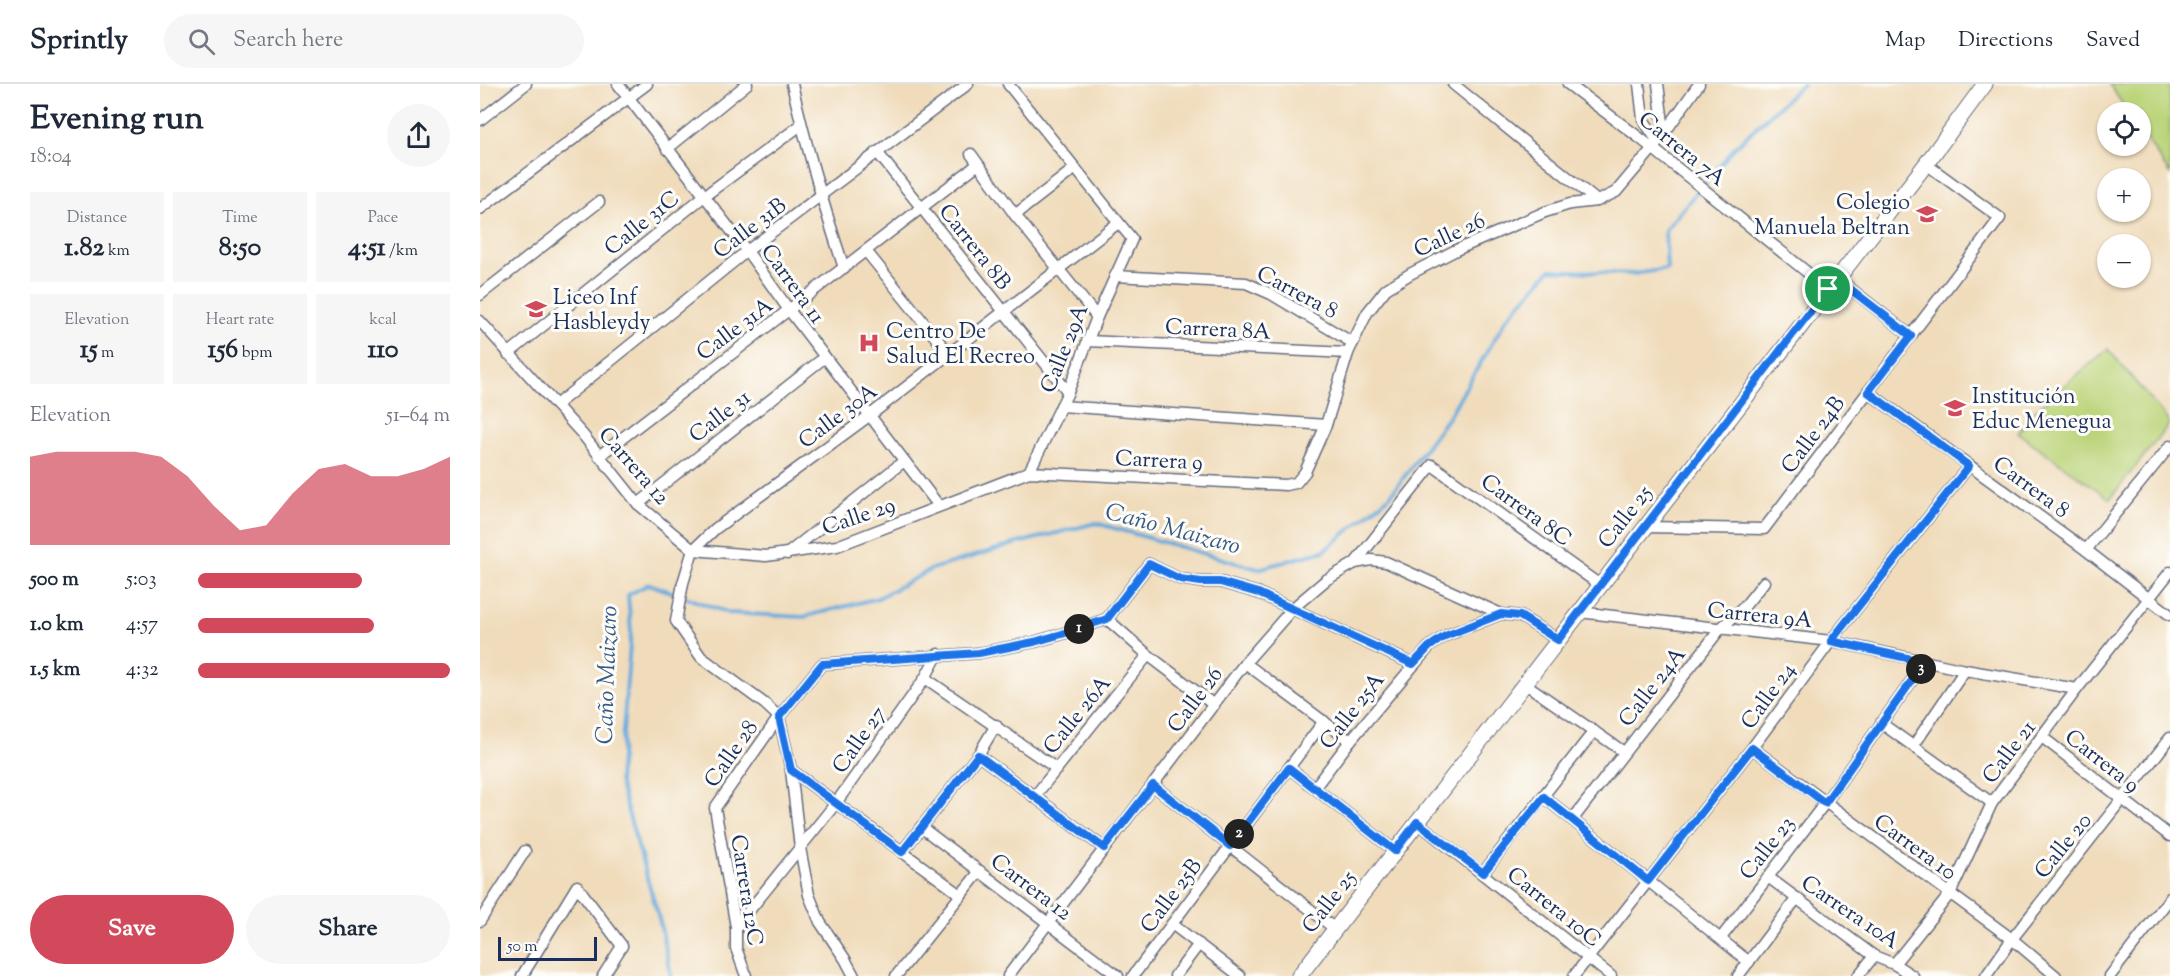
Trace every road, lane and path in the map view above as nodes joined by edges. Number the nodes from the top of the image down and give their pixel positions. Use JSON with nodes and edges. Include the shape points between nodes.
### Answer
{"nodes":[{"id":1,"x":526,"y":84,"type":"edge"},
{"id":2,"x":618,"y":84,"type":"edge"},
{"id":3,"x":647,"y":84,"type":"edge"},
{"id":4,"x":747,"y":84,"type":"edge"},
{"id":5,"x":792,"y":84,"type":"edge"},
{"id":6,"x":968,"y":84,"type":"edge"},
{"id":7,"x":1008,"y":84,"type":"edge"},
{"id":8,"x":1453,"y":84,"type":"edge"},
{"id":9,"x":1568,"y":84,"type":"edge"},
{"id":10,"x":1639,"y":84,"type":"edge"},
{"id":11,"x":1658,"y":84,"type":"edge"},
{"id":12,"x":1699,"y":84,"type":"edge"},
{"id":13,"x":1985,"y":84,"type":"edge"},
{"id":14,"x":628,"y":98,"type":"junction"},
{"id":15,"x":480,"y":120,"type":"edge"},
{"id":16,"x":801,"y":125,"type":"junction"},
{"id":17,"x":1664,"y":131,"type":"junction"},
{"id":18,"x":1655,"y":145,"type":"junction"},
{"id":19,"x":667,"y":149,"type":"junction"},
{"id":20,"x":877,"y":152,"type":"junction"},
{"id":21,"x":971,"y":154,"type":"dead end"},
{"id":22,"x":1926,"y":164,"type":"junction"},
{"id":23,"x":977,"y":165,"type":"junction"},
{"id":24,"x":1074,"y":169,"type":"junction"},
{"id":25,"x":703,"y":197,"type":"junction"},
{"id":26,"x":821,"y":197,"type":"junction"},
{"id":27,"x":1598,"y":201,"type":"junction"},
{"id":28,"x":599,"y":202,"type":"dead end"},
{"id":29,"x":922,"y":208,"type":"junction"},
{"id":30,"x":480,"y":209,"type":"edge"},
{"id":31,"x":1014,"y":215,"type":"junction"},
{"id":32,"x":1118,"y":223,"type":"junction"},
{"id":33,"x":747,"y":251,"type":"junction"},
{"id":34,"x":866,"y":251,"type":"junction"},
{"id":35,"x":844,"y":268,"type":"junction"},
{"id":36,"x":1058,"y":270,"type":"junction"},
{"id":37,"x":1115,"y":276,"type":"junction"},
{"id":38,"x":1832,"y":284,"type":"junction"},
{"id":39,"x":480,"y":295,"type":"edge"},
{"id":40,"x":789,"y":310,"type":"junction"},
{"id":41,"x":1004,"y":312,"type":"junction"},
{"id":42,"x":1097,"y":318,"type":"junction"},
{"id":43,"x":480,"y":321,"type":"edge"},
{"id":44,"x":1911,"y":336,"type":"junction"},
{"id":45,"x":1087,"y":341,"type":"junction"},
{"id":46,"x":1350,"y":348,"type":"junction"},
{"id":47,"x":508,"y":354,"type":"junction"},
{"id":48,"x":949,"y":354,"type":"junction"},
{"id":49,"x":825,"y":357,"type":"junction"},
{"id":50,"x":1068,"y":392,"type":"junction"},
{"id":51,"x":1868,"y":392,"type":"junction"},
{"id":52,"x":556,"y":405,"type":"junction"},
{"id":53,"x":1061,"y":406,"type":"junction"},
{"id":54,"x":869,"y":416,"type":"junction"},
{"id":55,"x":1326,"y":425,"type":"junction"},
{"id":56,"x":2170,"y":446,"type":"edge"},
{"id":57,"x":599,"y":456,"type":"junction"},
{"id":58,"x":904,"y":461,"type":"junction"},
{"id":59,"x":1432,"y":465,"type":"joint"},
{"id":60,"x":1969,"y":466,"type":"junction"},
{"id":61,"x":1029,"y":471,"type":"junction"},
{"id":62,"x":1286,"y":485,"type":"joint"},
{"id":63,"x":638,"y":504,"type":"junction"},
{"id":64,"x":939,"y":506,"type":"junction"},
{"id":65,"x":1644,"y":527,"type":"junction"},
{"id":66,"x":693,"y":550,"type":"junction"},
{"id":67,"x":2086,"y":550,"type":"junction"},
{"id":68,"x":787,"y":555,"type":"junction"},
{"id":69,"x":1356,"y":563,"type":"junction"},
{"id":70,"x":2170,"y":572,"type":"edge"},
{"id":71,"x":1764,"y":582,"type":"dead end"},
{"id":72,"x":1600,"y":585,"type":"junction"},
{"id":73,"x":2149,"y":599,"type":"junction"},
{"id":74,"x":1293,"y":608,"type":"junction"},
{"id":75,"x":1579,"y":612,"type":"junction"},
{"id":76,"x":1501,"y":614,"type":"junction"},
{"id":77,"x":2170,"y":615,"type":"edge"},
{"id":78,"x":1107,"y":619,"type":"junction"},
{"id":79,"x":1720,"y":629,"type":"junction"},
{"id":80,"x":1558,"y":640,"type":"junction"},
{"id":81,"x":1831,"y":641,"type":"junction"},
{"id":82,"x":938,"y":654,"type":"junction"},
{"id":83,"x":1148,"y":655,"type":"junction"},
{"id":84,"x":1925,"y":662,"type":"junction"},
{"id":85,"x":1245,"y":663,"type":"junction"},
{"id":86,"x":1413,"y":664,"type":"junction"},
{"id":87,"x":1965,"y":670,"type":"junction"},
{"id":88,"x":925,"y":678,"type":"junction"},
{"id":89,"x":1524,"y":683,"type":"junction"},
{"id":90,"x":2077,"y":689,"type":"junction"},
{"id":91,"x":1214,"y":705,"type":"junction"},
{"id":92,"x":779,"y":717,"type":"junction"},
{"id":93,"x":1324,"y":721,"type":"junction"},
{"id":94,"x":1881,"y":723,"type":"junction"},
{"id":95,"x":996,"y":725,"type":"junction"},
{"id":96,"x":1594,"y":731,"type":"junction"},
{"id":97,"x":2042,"y":737,"type":"junction"},
{"id":98,"x":2170,"y":738,"type":"edge"},
{"id":99,"x":1350,"y":741,"type":"junction"},
{"id":100,"x":1914,"y":745,"type":"junction"},
{"id":101,"x":1752,"y":748,"type":"junction"},
{"id":102,"x":1624,"y":752,"type":"junction"},
{"id":103,"x":978,"y":755,"type":"junction"},
{"id":104,"x":1289,"y":768,"type":"junction"},
{"id":105,"x":1057,"y":769,"type":"junction"},
{"id":106,"x":791,"y":770,"type":"junction"},
{"id":107,"x":1153,"y":785,"type":"junction"},
{"id":108,"x":1315,"y":787,"type":"junction"},
{"id":109,"x":1034,"y":797,"type":"junction"},
{"id":110,"x":1544,"y":797,"type":"junction"},
{"id":111,"x":2123,"y":800,"type":"junction"},
{"id":112,"x":836,"y":803,"type":"junction"},
{"id":113,"x":1825,"y":803,"type":"junction"},
{"id":114,"x":1992,"y":803,"type":"junction"},
{"id":115,"x":715,"y":808,"type":"joint"},
{"id":116,"x":1573,"y":819,"type":"junction"},
{"id":117,"x":1417,"y":822,"type":"junction"},
{"id":118,"x":921,"y":827,"type":"junction"},
{"id":119,"x":2170,"y":836,"type":"edge"},
{"id":120,"x":1230,"y":846,"type":"junction"},
{"id":121,"x":800,"y":848,"type":"junction"},
{"id":122,"x":1104,"y":848,"type":"junction"},
{"id":123,"x":525,"y":851,"type":"dead end"},
{"id":124,"x":1395,"y":851,"type":"junction"},
{"id":125,"x":902,"y":852,"type":"junction"},
{"id":126,"x":980,"y":871,"type":"junction"},
{"id":127,"x":1483,"y":873,"type":"junction"},
{"id":128,"x":1768,"y":877,"type":"junction"},
{"id":129,"x":1648,"y":881,"type":"junction"},
{"id":130,"x":1950,"y":894,"type":"junction"},
{"id":131,"x":961,"y":895,"type":"junction"},
{"id":132,"x":1797,"y":898,"type":"junction"},
{"id":133,"x":2170,"y":898,"type":"edge"},
{"id":134,"x":480,"y":921,"type":"edge"},
{"id":135,"x":1048,"y":922,"type":"junction"},
{"id":136,"x":1172,"y":924,"type":"junction"},
{"id":137,"x":736,"y":927,"type":"junction"},
{"id":138,"x":1335,"y":929,"type":"junction"},
{"id":139,"x":1721,"y":938,"type":"junction"},
{"id":140,"x":2012,"y":939,"type":"junction"},
{"id":141,"x":1199,"y":944,"type":"junction"},
{"id":142,"x":1874,"y":956,"type":"junction"},
{"id":143,"x":1588,"y":958,"type":"junction"},
{"id":144,"x":1749,"y":962,"type":"junction"},
{"id":145,"x":1894,"y":964,"type":"junction"},
{"id":146,"x":522,"y":976,"type":"edge"},
{"id":147,"x":603,"y":976,"type":"edge"},
{"id":148,"x":746,"y":976,"type":"edge"},
{"id":149,"x":854,"y":976,"type":"edge"},
{"id":150,"x":896,"y":976,"type":"edge"},
{"id":151,"x":1008,"y":976,"type":"edge"},
{"id":152,"x":1118,"y":976,"type":"edge"},
{"id":153,"x":1133,"y":976,"type":"edge"},
{"id":154,"x":1175,"y":976,"type":"edge"},
{"id":155,"x":1240,"y":976,"type":"edge"},
{"id":156,"x":1299,"y":976,"type":"edge"},
{"id":157,"x":1574,"y":976,"type":"edge"},
{"id":158,"x":1611,"y":976,"type":"edge"},
{"id":159,"x":1738,"y":976,"type":"edge"},
{"id":160,"x":1858,"y":976,"type":"edge"},
{"id":161,"x":1913,"y":976,"type":"edge"},
{"id":162,"x":1986,"y":976,"type":"edge"},
{"id":163,"x":2056,"y":976,"type":"edge"},
{"id":164,"x":2110,"y":976,"type":"edge"}],
"edges":[{"from":1,"to":15,"type":"street"},
{"from":2,"to":14,"type":"street","name":"Carrera 11"},
{"from":3,"to":14,"type":"street"},
{"from":4,"to":19,"type":"street"},
{"from":5,"to":16,"type":"street"},
{"from":6,"to":20,"type":"street","name":"Calle 31B"},
{"from":7,"to":24,"type":"street"},
{"from":8,"to":27,"type":"street"},
{"from":9,"to":18,"type":"street","name":"Carrera 7A"},
{"from":10,"to":18,"type":"street","via":[[1643,119]]},
{"from":11,"to":17,"type":"street"},
{"from":12,"to":17,"type":"street","name":"Calle 26"},
{"from":13,"to":22,"type":"street","name":"Calle 25"},
{"from":14,"to":19,"type":"street","name":"Carrera 11"},
{"from":14,"to":30,"type":"street"},
{"from":16,"to":25,"type":"street","name":"Calle 31C"},
{"from":16,"to":26,"type":"street"},
{"from":17,"to":18,"type":"street","name":"Calle 26"},
{"from":18,"to":27,"type":"street","name":"Calle 26","via":[[1617,192]]},
{"from":18,"to":38,"type":"street","name":"Carrera 7A","via":[[1737,217]]},
{"from":19,"to":25,"type":"street","name":"Carrera 11"},
{"from":20,"to":26,"type":"street","name":"Calle 31B"},
{"from":20,"to":29,"type":"street","name":"Carrera 8B"},
{"from":21,"to":23,"type":"street"},
{"from":22,"to":38,"type":"street","name":"Calle 25"},
{"from":22,"to":44,"type":"street","name":"Calle 24B","via":[[2000,218]]},
{"from":23,"to":29,"type":"street","name":"Calle 31A"},
{"from":23,"to":31,"type":"street"},
{"from":24,"to":31,"type":"street"},
{"from":24,"to":32,"type":"street"},
{"from":25,"to":33,"type":"street","name":"Carrera 11"},
{"from":25,"to":47,"type":"street","name":"Calle 31C"},
{"from":26,"to":33,"type":"street","name":"Calle 31B"},
{"from":26,"to":35,"type":"street"},
{"from":27,"to":46,"type":"street","name":"Calle 26","via":[[1545,212],[1410,274],[1374,303]]},
{"from":28,"to":39,"type":"street"},
{"from":29,"to":34,"type":"street","name":"Calle 31A"},
{"from":29,"to":41,"type":"street","name":"Carrera 8B"},
{"from":31,"to":36,"type":"street"},
{"from":32,"to":36,"type":"street","name":"Calle 30A"},
{"from":32,"to":37,"type":"street","name":"Calle 29A","via":[[1132,239]]},
{"from":33,"to":40,"type":"street","name":"Carrera 11"},
{"from":33,"to":52,"type":"street","name":"Calle 31B"},
{"from":34,"to":35,"type":"street","name":"Calle 31A"},
{"from":34,"to":48,"type":"street"},
{"from":35,"to":40,"type":"street","name":"Calle 31A"},
{"from":36,"to":41,"type":"street","name":"Calle 30A"},
{"from":36,"to":42,"type":"street"},
{"from":37,"to":42,"type":"street","name":"Calle 29A"},
{"from":37,"to":46,"type":"street","name":"Carrera 8","via":[[1246,283],[1271,294]]},
{"from":38,"to":44,"type":"street","name":"Carrera 7A"},
{"from":38,"to":65,"type":"street","name":"Calle 25"},
{"from":40,"to":49,"type":"street","name":"Carrera 11"},
{"from":40,"to":57,"type":"street","name":"Calle 31A"},
{"from":41,"to":48,"type":"street","name":"Calle 30A"},
{"from":41,"to":50,"type":"street","name":"Carrera 8B"},
{"from":42,"to":45,"type":"street","name":"Calle 29A"},
{"from":43,"to":47,"type":"street","name":"Carrera 12"},
{"from":44,"to":51,"type":"street","name":"Calle 24B"},
{"from":45,"to":46,"type":"street","name":"Carrera 8A"},
{"from":45,"to":50,"type":"street","name":"Calle 29A"},
{"from":46,"to":55,"type":"street","name":"Calle 26"},
{"from":47,"to":52,"type":"street","name":"Carrera 12"},
{"from":48,"to":54,"type":"street","name":"Calle 30A"},
{"from":49,"to":54,"type":"street","name":"Carrera 11"},
{"from":49,"to":63,"type":"street","name":"Calle 31"},
{"from":50,"to":53,"type":"street","name":"Calle 29A"},
{"from":51,"to":60,"type":"street","name":"Carrera 8"},
{"from":51,"to":65,"type":"street","name":"Calle 24B","via":[[1764,529]]},
{"from":52,"to":57,"type":"street","name":"Carrera 12"},
{"from":53,"to":55,"type":"street"},
{"from":53,"to":61,"type":"street","name":"Calle 29A"},
{"from":54,"to":58,"type":"street","name":"Carrera 11"},
{"from":54,"to":66,"type":"street","name":"Calle 30A","via":[[715,529]]},
{"from":55,"to":62,"type":"street","name":"Calle 26","via":[[1302,478]]},
{"from":56,"to":67,"type":"street"},
{"from":57,"to":63,"type":"street","name":"Carrera 12"},
{"from":58,"to":64,"type":"street","name":"Carrera 11"},
{"from":58,"to":68,"type":"street"},
{"from":59,"to":69,"type":"street","name":"Calle 26"},
{"from":59,"to":72,"type":"street","name":"Carrera 8C"},
{"from":60,"to":67,"type":"street","name":"Carrera 8"},
{"from":60,"to":81,"type":"street","name":"Calle 24"},
{"from":61,"to":62,"type":"street","name":"Carrera 9"},
{"from":61,"to":64,"type":"street","name":"Calle 29"},
{"from":63,"to":66,"type":"street","name":"Carrera 12"},
{"from":64,"to":68,"type":"street","name":"Calle 29","via":[[856,540]]},
{"from":65,"to":72,"type":"street","name":"Calle 25"},
{"from":66,"to":68,"type":"street","name":"Calle 29","via":[[746,556]]},
{"from":66,"to":92,"type":"street","via":[[676,621],[707,663]]},
{"from":67,"to":73,"type":"street","name":"Carrera 8"},
{"from":69,"to":74,"type":"street","name":"Calle 26","via":[[1326,580]]},
{"from":69,"to":76,"type":"street","via":[[1386,562]]},
{"from":70,"to":73,"type":"street","name":"Calle 21"},
{"from":71,"to":79,"type":"street","name":"Calle 24A"},
{"from":72,"to":75,"type":"street","name":"Calle 25"},
{"from":73,"to":77,"type":"street","name":"Carrera 8"},
{"from":73,"to":90,"type":"street","name":"Calle 21"},
{"from":74,"to":78,"type":"street","via":[[1220,582],[1180,579],[1149,564]]},
{"from":74,"to":85,"type":"street","name":"Calle 26"},
{"from":74,"to":86,"type":"street"},
{"from":75,"to":79,"type":"street","name":"Carrera 9A"},
{"from":75,"to":80,"type":"street","name":"Calle 25"},
{"from":76,"to":80,"type":"street","via":[[1520,616]]},
{"from":76,"to":86,"type":"street","name":"Calle 25A","via":[[1445,636]]},
{"from":78,"to":82,"type":"street","via":[[1034,642],[979,653]]},
{"from":78,"to":83,"type":"street"},
{"from":79,"to":81,"type":"street","name":"Carrera 9A"},
{"from":79,"to":102,"type":"street","name":"Calle 24A"},
{"from":80,"to":89,"type":"street","name":"Calle 25"},
{"from":81,"to":84,"type":"street","name":"Carrera 9A"},
{"from":81,"to":101,"type":"street","name":"Calle 24"},
{"from":82,"to":88,"type":"street","name":"Calle 27"},
{"from":82,"to":92,"type":"street","name":"Calle 28","via":[[822,664]]},
{"from":83,"to":91,"type":"street"},
{"from":83,"to":105,"type":"street","name":"Calle 26A"},
{"from":84,"to":87,"type":"street","name":"Carrera 9A"},
{"from":84,"to":94,"type":"street","name":"Calle 23"},
{"from":85,"to":91,"type":"street","name":"Calle 26"},
{"from":85,"to":93,"type":"street"},
{"from":86,"to":99,"type":"street","name":"Calle 25A"},
{"from":87,"to":90,"type":"street","name":"Carrera 9A"},
{"from":87,"to":100,"type":"street"},
{"from":88,"to":95,"type":"street"},
{"from":88,"to":112,"type":"street","name":"Calle 27"},
{"from":89,"to":96,"type":"street"},
{"from":89,"to":117,"type":"street","name":"Calle 25"},
{"from":90,"to":97,"type":"street","name":"Calle 21"},
{"from":91,"to":107,"type":"street","name":"Calle 26"},
{"from":92,"to":106,"type":"street"},
{"from":92,"to":115,"type":"street","name":"Calle 28"},
{"from":93,"to":99,"type":"street"},
{"from":93,"to":104,"type":"street","name":"Calle 25B"},
{"from":94,"to":100,"type":"street"},
{"from":94,"to":113,"type":"street","name":"Calle 23"},
{"from":95,"to":103,"type":"street"},
{"from":95,"to":105,"type":"street"},
{"from":96,"to":102,"type":"street"},
{"from":96,"to":110,"type":"street"},
{"from":97,"to":111,"type":"street","name":"Carrera 9"},
{"from":97,"to":114,"type":"street","name":"Calle 21"},
{"from":98,"to":111,"type":"street","name":"Calle 20"},
{"from":99,"to":108,"type":"street","name":"Calle 25A"},
{"from":100,"to":114,"type":"street"},
{"from":101,"to":113,"type":"street","name":"Carrera 10"},
{"from":101,"to":129,"type":"street","name":"Calle 24"},
{"from":102,"to":116,"type":"street","name":"Calle 24A"},
{"from":103,"to":109,"type":"street"},
{"from":103,"to":118,"type":"street"},
{"from":104,"to":108,"type":"street"},
{"from":104,"to":120,"type":"street","name":"Calle 25B"},
{"from":105,"to":109,"type":"street","name":"Calle 26A"},
{"from":106,"to":112,"type":"street"},
{"from":106,"to":121,"type":"street"},
{"from":107,"to":120,"type":"street"},
{"from":107,"to":122,"type":"street","name":"Calle 26"},
{"from":108,"to":124,"type":"street"},
{"from":109,"to":122,"type":"street"},
{"from":110,"to":116,"type":"street"},
{"from":110,"to":127,"type":"street"},
{"from":111,"to":119,"type":"street","name":"Carrera 9"},
{"from":111,"to":140,"type":"street","name":"Calle 20"},
{"from":112,"to":121,"type":"street","name":"Calle 27"},
{"from":112,"to":125,"type":"street"},
{"from":113,"to":128,"type":"street","name":"Calle 23"},
{"from":113,"to":130,"type":"street","name":"Carrera 10"},
{"from":114,"to":130,"type":"street","name":"Calle 21"},
{"from":115,"to":137,"type":"street","name":"Carrera 12C"},
{"from":116,"to":129,"type":"street"},
{"from":117,"to":124,"type":"street","name":"Calle 25"},
{"from":117,"to":127,"type":"street","name":"Carrera 10C"},
{"from":118,"to":125,"type":"street"},
{"from":118,"to":126,"type":"street","name":"Carrera 12"},
{"from":120,"to":136,"type":"street","name":"Calle 25B"},
{"from":120,"to":138,"type":"street"},
{"from":121,"to":137,"type":"street","name":"Calle 27"},
{"from":121,"to":149,"type":"street","via":[[814,909]]},
{"from":122,"to":135,"type":"street","name":"Calle 26"},
{"from":123,"to":134,"type":"street"},
{"from":124,"to":138,"type":"street","name":"Calle 25"},
{"from":125,"to":131,"type":"street"},
{"from":126,"to":131,"type":"street"},
{"from":126,"to":135,"type":"street","name":"Carrera 12"},
{"from":127,"to":143,"type":"street","name":"Carrera 10C"},
{"from":128,"to":132,"type":"street","name":"Carrera 10A"},
{"from":128,"to":139,"type":"street","name":"Calle 23"},
{"from":129,"to":139,"type":"street"},
{"from":129,"to":143,"type":"street","name":"Calle 24"},
{"from":130,"to":140,"type":"street","name":"Carrera 10"},
{"from":130,"to":145,"type":"street","name":"Calle 21"},
{"from":131,"to":150,"type":"street"},
{"from":132,"to":142,"type":"street","name":"Carrera 10A"},
{"from":132,"to":144,"type":"street"},
{"from":133,"to":164,"type":"street"},
{"from":135,"to":151,"type":"street","name":"Calle 26"},
{"from":135,"to":152,"type":"street","name":"Carrera 12"},
{"from":136,"to":141,"type":"street"},
{"from":136,"to":153,"type":"street","name":"Calle 25B"},
{"from":137,"to":148,"type":"street","name":"Carrera 12C","via":[[736,948]]},
{"from":138,"to":156,"type":"street","name":"Calle 25"},
{"from":139,"to":144,"type":"street"},
{"from":140,"to":162,"type":"street","name":"Calle 20"},
{"from":140,"to":163,"type":"street","name":"Carrera 10"},
{"from":141,"to":154,"type":"street"},
{"from":141,"to":155,"type":"street"},
{"from":142,"to":145,"type":"street","name":"Carrera 10A"},
{"from":142,"to":160,"type":"street"},
{"from":143,"to":157,"type":"street","name":"Calle 24"},
{"from":143,"to":158,"type":"street","name":"Carrera 10C"},
{"from":144,"to":159,"type":"street"},
{"from":145,"to":161,"type":"street","name":"Carrera 10A"},
{"from":146,"to":147,"type":"street","via":[[577,886],[622,946]]}]}
